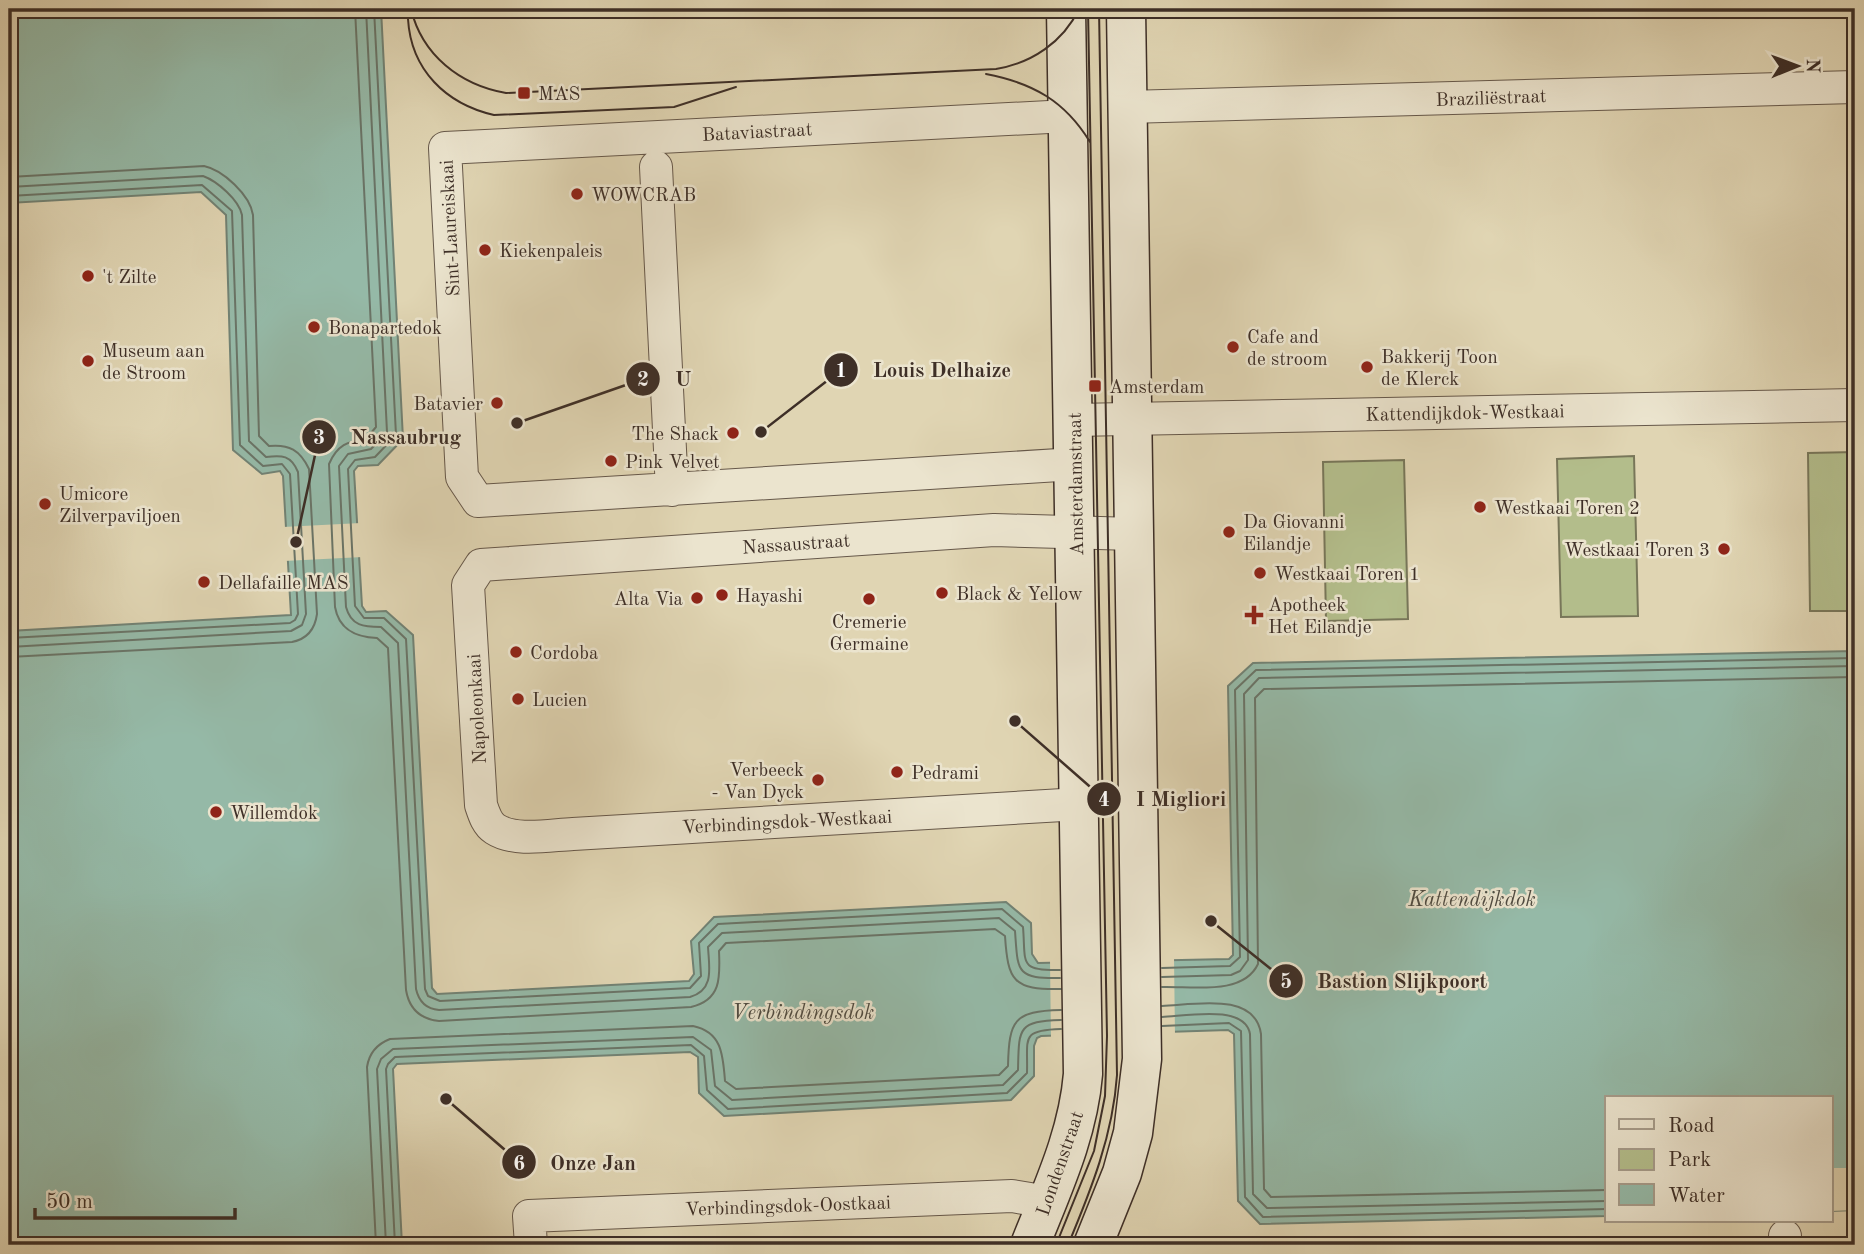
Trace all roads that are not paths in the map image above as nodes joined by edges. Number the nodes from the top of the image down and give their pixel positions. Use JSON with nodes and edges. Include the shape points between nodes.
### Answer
{"nodes":[{"id":1,"x":1066,"y":9,"type":"edge"},
{"id":2,"x":1126,"y":9,"type":"edge"},
{"id":3,"x":1855,"y":87,"type":"edge"},
{"id":4,"x":1127,"y":107,"type":"junction"},
{"id":5,"x":1068,"y":116,"type":"junction"},
{"id":6,"x":445,"y":148,"type":"joint"},
{"id":7,"x":656,"y":167,"type":"dead end"},
{"id":8,"x":1855,"y":405,"type":"edge"},
{"id":9,"x":1131,"y":419,"type":"junction"},
{"id":10,"x":1074,"y":420,"type":"junction"},
{"id":11,"x":1075,"y":464,"type":"junction"},
{"id":12,"x":673,"y":490,"type":"junction"},
{"id":13,"x":1076,"y":532,"type":"junction"},
{"id":14,"x":1134,"y":534,"type":"junction"},
{"id":15,"x":468,"y":585,"type":"joint"},
{"id":16,"x":1080,"y":804,"type":"junction"},
{"id":17,"x":495,"y":830,"type":"joint"},
{"id":18,"x":1082,"y":959,"type":"joint"},
{"id":19,"x":1045,"y":1206,"type":"junction"},
{"id":20,"x":530,"y":1231,"type":"edge"},
{"id":21,"x":1030,"y":1245,"type":"edge"},
{"id":22,"x":1093,"y":1245,"type":"edge"}],
"edges":[{"from":1,"to":5,"type":"street","name":"Amsterdamstraat"},
{"from":2,"to":4,"type":"street"},
{"from":3,"to":4,"type":"street","name":"Braziliëstraat"},
{"from":4,"to":9,"type":"street"},
{"from":5,"to":6,"type":"street","name":"Bataviastraat"},
{"from":5,"to":10,"type":"street","name":"Amsterdamstraat"},
{"from":6,"to":12,"type":"street","name":"Sint-Laureiskaai","via":[[462,477],[478,501]]},
{"from":7,"to":12,"type":"street"},
{"from":8,"to":9,"type":"street","name":"Kattendijkdok-Westkaai"},
{"from":9,"to":10,"type":"street","name":"Kattendijkdok-Westkaai"},
{"from":9,"to":14,"type":"street"},
{"from":10,"to":11,"type":"street","name":"Amsterdamstraat"},
{"from":11,"to":12,"type":"street"},
{"from":11,"to":13,"type":"street","name":"Amsterdamstraat"},
{"from":13,"to":14,"type":"street","name":"Nassaustraat"},
{"from":13,"to":15,"type":"street","name":"Nassaustraat","via":[[994,530],[481,565]]},
{"from":13,"to":16,"type":"street","name":"Amsterdamstraat"},
{"from":14,"to":22,"type":"street","via":[[1142,1036],[1139,1094],[1122,1173]]},
{"from":15,"to":17,"type":"street","name":"Napoleonkaai","via":[[481,805]]},
{"from":16,"to":17,"type":"street","name":"Verbindingsdok-Westkaai","via":[[573,834],[518,836]]},
{"from":16,"to":18,"type":"street","name":"Amsterdamstraat"},
{"from":18,"to":19,"type":"street","name":"Londenstraat","via":[[1081,1101],[1068,1150]]},
{"from":19,"to":20,"type":"street","name":"Verbindingsdok-Oostkaai","via":[[1012,1196]]},
{"from":19,"to":21,"type":"street","name":"Londenstraat"}]}
